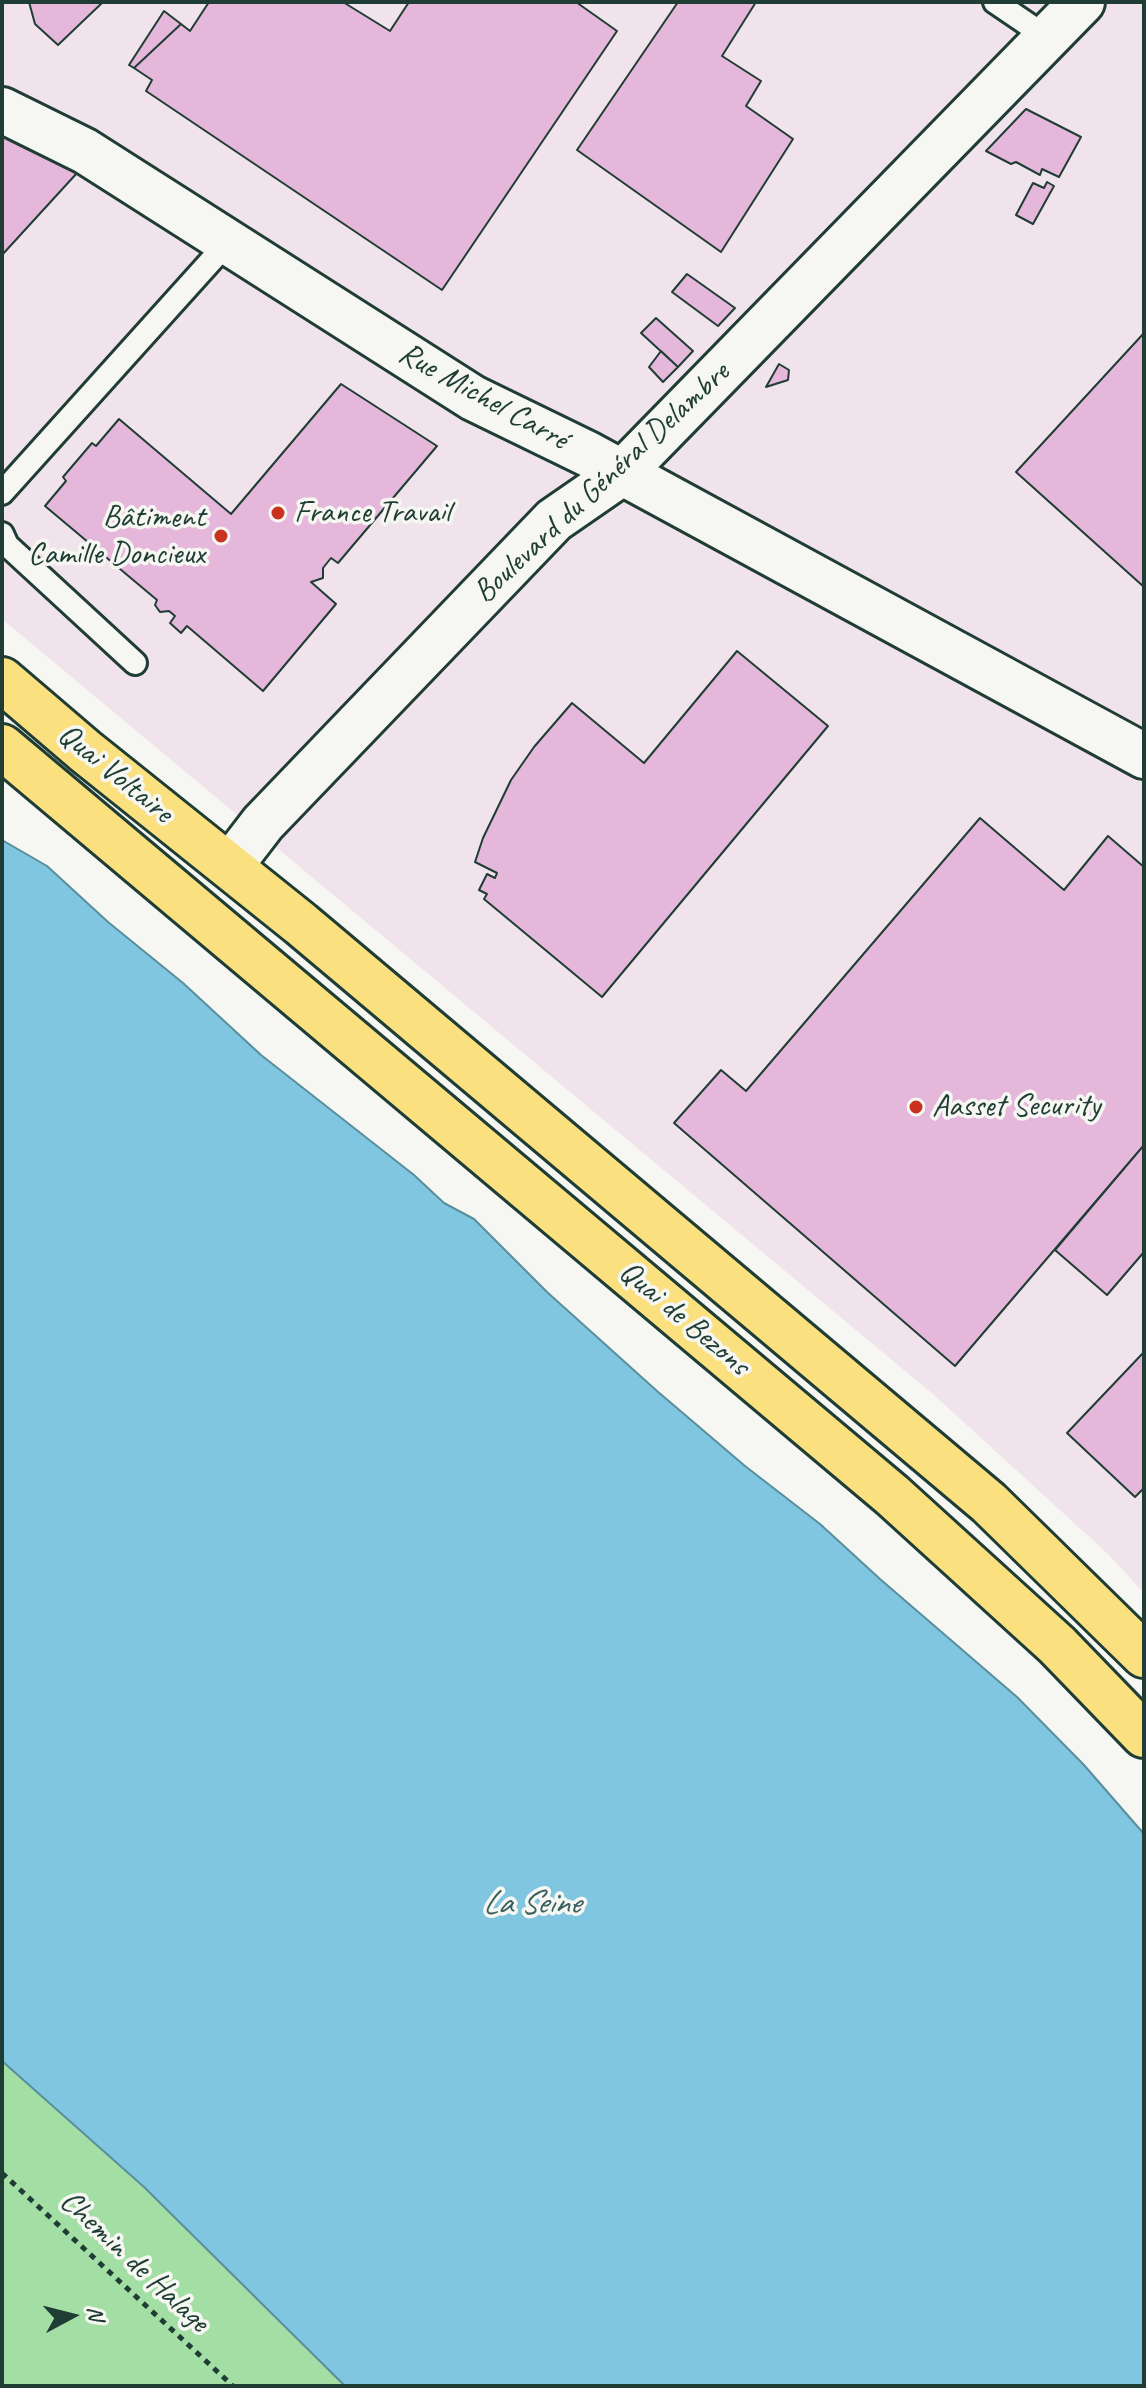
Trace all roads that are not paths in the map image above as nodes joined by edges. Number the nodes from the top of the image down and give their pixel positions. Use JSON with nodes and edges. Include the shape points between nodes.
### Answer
{"nodes":[{"id":1,"x":995,"y":2,"type":"edge"},
{"id":2,"x":1082,"y":2,"type":"edge"},
{"id":3,"x":1048,"y":38,"type":"junction"},
{"id":4,"x":2,"y":110,"type":"edge"},
{"id":5,"x":228,"y":242,"type":"junction"},
{"id":6,"x":622,"y":473,"type":"junction"},
{"id":7,"x":2,"y":493,"type":"edge"},
{"id":8,"x":2,"y":534,"type":"edge"},
{"id":9,"x":135,"y":663,"type":"dead end"},
{"id":10,"x":2,"y":680,"type":"edge"},
{"id":11,"x":2,"y":747,"type":"edge"},
{"id":12,"x":1144,"y":756,"type":"edge"},
{"id":13,"x":214,"y":894,"type":"junction"},
{"id":14,"x":1144,"y":1655,"type":"edge"},
{"id":15,"x":1144,"y":1735,"type":"edge"}],
"edges":[{"from":1,"to":3,"type":"lane"},
{"from":2,"to":3,"type":"street","name":"Boulevard du Général Delambre"},
{"from":3,"to":6,"type":"street","name":"Boulevard du Général Delambre"},
{"from":4,"to":5,"type":"street","name":"Rue Michel Carré","via":[[85,151]]},
{"from":5,"to":6,"type":"street","name":"Rue Michel Carré","via":[[473,398]]},
{"from":5,"to":7,"type":"lane"},
{"from":6,"to":12,"type":"street","name":"Rue Michel Carré"},
{"from":6,"to":13,"type":"street","name":"Boulevard du Général Delambre","via":[[554,520],[263,823]]},
{"from":8,"to":9,"type":"lane","via":[[7,545]]},
{"from":10,"to":13,"type":"main road","name":"Quai Voltaire","via":[[85,751]]},
{"from":11,"to":13,"type":"main road","name":"Quai Voltaire","via":[[124,850]]},
{"from":13,"to":14,"type":"main road","name":"Quai de Bezons","via":[[989,1503]]},
{"from":13,"to":15,"type":"main road","name":"Quai de Bezons","via":[[293,991],[892,1495],[1057,1645]]}]}
